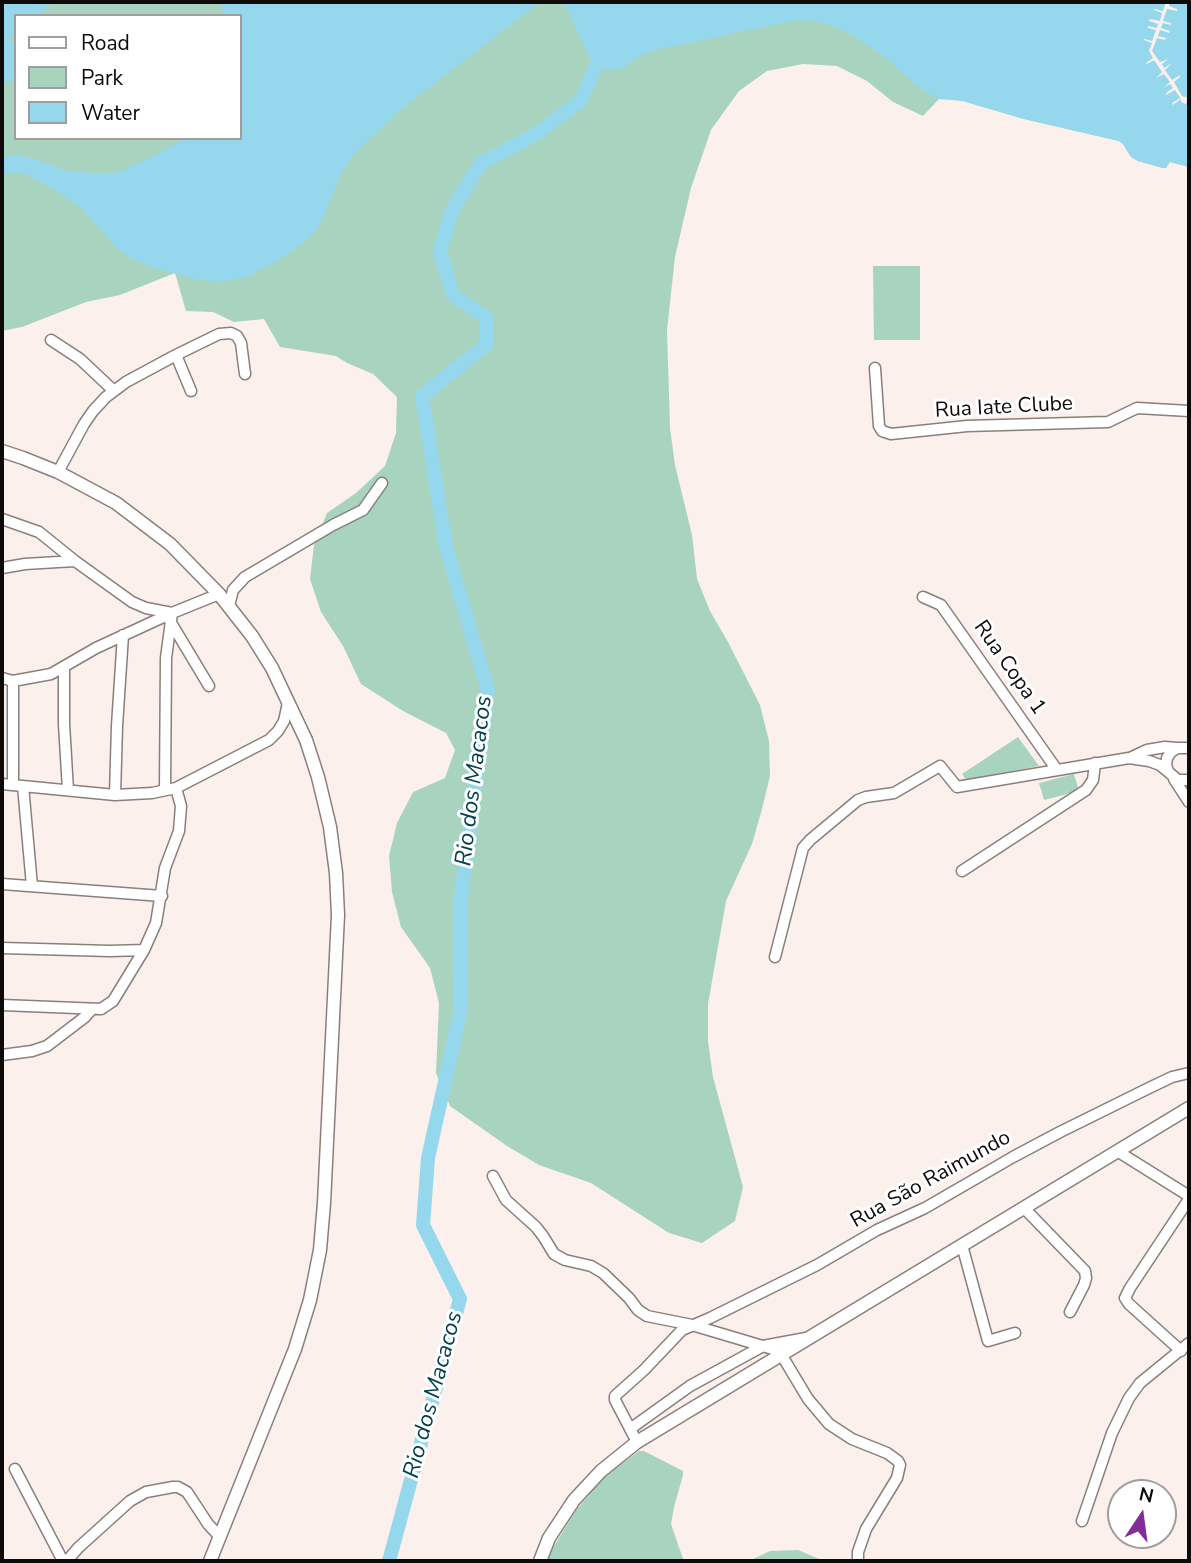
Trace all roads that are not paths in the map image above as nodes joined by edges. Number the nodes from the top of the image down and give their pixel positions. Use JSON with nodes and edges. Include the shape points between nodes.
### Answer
{"nodes":[{"id":1,"x":51,"y":340,"type":"dead end"},
{"id":2,"x":176,"y":355,"type":"junction"},
{"id":3,"x":875,"y":368,"type":"dead end"},
{"id":4,"x":246,"y":374,"type":"dead end"},
{"id":5,"x":114,"y":391,"type":"junction"},
{"id":6,"x":191,"y":391,"type":"dead end"},
{"id":7,"x":1189,"y":411,"type":"edge"},
{"id":8,"x":2,"y":451,"type":"edge"},
{"id":9,"x":58,"y":472,"type":"junction"},
{"id":10,"x":382,"y":484,"type":"dead end"},
{"id":11,"x":2,"y":519,"type":"edge"},
{"id":12,"x":75,"y":561,"type":"junction"},
{"id":13,"x":2,"y":568,"type":"edge"},
{"id":14,"x":219,"y":594,"type":"junction"},
{"id":15,"x":923,"y":597,"type":"dead end"},
{"id":16,"x":229,"y":606,"type":"junction"},
{"id":17,"x":171,"y":617,"type":"junction"},
{"id":18,"x":123,"y":635,"type":"junction"},
{"id":19,"x":64,"y":668,"type":"junction"},
{"id":20,"x":7,"y":679,"type":"edge"},
{"id":21,"x":209,"y":686,"type":"dead end"},
{"id":22,"x":288,"y":703,"type":"junction"},
{"id":23,"x":1185,"y":747,"type":"edge"},
{"id":24,"x":1129,"y":758,"type":"junction"},
{"id":25,"x":1095,"y":763,"type":"junction"},
{"id":26,"x":1057,"y":770,"type":"junction"},
{"id":27,"x":1170,"y":774,"type":"junction"},
{"id":28,"x":1189,"y":780,"type":"edge"},
{"id":29,"x":12,"y":785,"type":"edge"},
{"id":30,"x":170,"y":789,"type":"junction"},
{"id":31,"x":68,"y":790,"type":"junction"},
{"id":32,"x":115,"y":795,"type":"junction"},
{"id":33,"x":1189,"y":802,"type":"edge"},
{"id":34,"x":962,"y":872,"type":"dead end"},
{"id":35,"x":2,"y":884,"type":"edge"},
{"id":36,"x":32,"y":886,"type":"junction"},
{"id":37,"x":162,"y":896,"type":"junction"},
{"id":38,"x":2,"y":948,"type":"edge"},
{"id":39,"x":144,"y":950,"type":"junction"},
{"id":40,"x":775,"y":957,"type":"dead end"},
{"id":41,"x":2,"y":1005,"type":"edge"},
{"id":42,"x":92,"y":1009,"type":"junction"},
{"id":43,"x":2,"y":1055,"type":"edge"},
{"id":44,"x":1189,"y":1073,"type":"edge"},
{"id":45,"x":1189,"y":1108,"type":"edge"},
{"id":46,"x":1117,"y":1151,"type":"junction"},
{"id":47,"x":493,"y":1176,"type":"dead end"},
{"id":48,"x":1189,"y":1197,"type":"edge"},
{"id":49,"x":1024,"y":1208,"type":"junction"},
{"id":50,"x":962,"y":1245,"type":"junction"},
{"id":51,"x":1070,"y":1312,"type":"dead end"},
{"id":52,"x":692,"y":1325,"type":"junction"},
{"id":53,"x":1015,"y":1333,"type":"dead end"},
{"id":54,"x":810,"y":1337,"type":"junction"},
{"id":55,"x":763,"y":1346,"type":"junction"},
{"id":56,"x":1185,"y":1347,"type":"edge"},
{"id":57,"x":780,"y":1354,"type":"junction"},
{"id":58,"x":630,"y":1429,"type":"junction"},
{"id":59,"x":637,"y":1442,"type":"junction"},
{"id":60,"x":15,"y":1469,"type":"dead end"},
{"id":61,"x":1082,"y":1521,"type":"dead end"},
{"id":62,"x":220,"y":1537,"type":"junction"},
{"id":63,"x":63,"y":1558,"type":"edge"},
{"id":64,"x":210,"y":1561,"type":"edge"},
{"id":65,"x":540,"y":1561,"type":"edge"},
{"id":66,"x":858,"y":1561,"type":"edge"}],
"edges":[{"from":1,"to":5,"type":"street"},
{"from":2,"to":4,"type":"street","via":[[219,334],[231,333],[241,343]]},
{"from":2,"to":5,"type":"street"},
{"from":2,"to":6,"type":"street"},
{"from":3,"to":7,"type":"street","name":"Rua Iate Clube","via":[[878,426],[891,434],[967,426],[1108,422],[1148,407]]},
{"from":5,"to":9,"type":"street","via":[[84,424]]},
{"from":8,"to":9,"type":"main road"},
{"from":9,"to":14,"type":"main road","via":[[116,503],[170,544]]},
{"from":10,"to":16,"type":"street","via":[[363,510],[245,577],[233,590]]},
{"from":11,"to":12,"type":"street","via":[[38,532]]},
{"from":12,"to":13,"type":"street"},
{"from":12,"to":17,"type":"street","via":[[132,602]]},
{"from":14,"to":16,"type":"main road"},
{"from":14,"to":17,"type":"street"},
{"from":15,"to":26,"type":"street","name":"Rua Copa 1","via":[[941,605]]},
{"from":16,"to":22,"type":"main road","via":[[272,668]]},
{"from":17,"to":18,"type":"street"},
{"from":17,"to":21,"type":"street"},
{"from":17,"to":30,"type":"street","via":[[166,658]]},
{"from":18,"to":19,"type":"street"},
{"from":18,"to":32,"type":"street"},
{"from":19,"to":20,"type":"street"},
{"from":19,"to":31,"type":"street"},
{"from":20,"to":29,"type":"street"},
{"from":22,"to":30,"type":"street","via":[[284,721],[269,740]]},
{"from":22,"to":62,"type":"main road","via":[[318,776],[336,873],[322,1227],[303,1323]]},
{"from":23,"to":24,"type":"street","via":[[1147,750]]},
{"from":23,"to":27,"type":"street","via":[[1167,758]]},
{"from":24,"to":25,"type":"street"},
{"from":24,"to":27,"type":"street","via":[[1160,765]]},
{"from":25,"to":26,"type":"street"},
{"from":25,"to":34,"type":"street","via":[[1086,790]]},
{"from":26,"to":40,"type":"street","via":[[957,787],[940,766],[894,793],[858,800],[801,852]]},
{"from":27,"to":28,"type":"street"},
{"from":27,"to":33,"type":"street"},
{"from":29,"to":31,"type":"street"},
{"from":29,"to":36,"type":"street"},
{"from":30,"to":32,"type":"street"},
{"from":30,"to":37,"type":"street","via":[[181,806],[181,820],[165,868]]},
{"from":31,"to":32,"type":"street"},
{"from":35,"to":36,"type":"street"},
{"from":36,"to":37,"type":"street"},
{"from":37,"to":39,"type":"street"},
{"from":38,"to":39,"type":"street"},
{"from":39,"to":42,"type":"street","via":[[113,1001]]},
{"from":41,"to":42,"type":"street"},
{"from":42,"to":43,"type":"street","via":[[47,1046]]},
{"from":44,"to":52,"type":"street","name":"Rua São Raimundo","via":[[1071,1127],[817,1265]]},
{"from":45,"to":46,"type":"main road"},
{"from":46,"to":48,"type":"street"},
{"from":46,"to":49,"type":"main road"},
{"from":47,"to":52,"type":"street","via":[[506,1200],[536,1227],[554,1254],[603,1273],[647,1316]]},
{"from":48,"to":56,"type":"street","via":[[1125,1298]]},
{"from":49,"to":50,"type":"main road"},
{"from":49,"to":51,"type":"street","via":[[1085,1271],[1084,1285]]},
{"from":50,"to":53,"type":"street","via":[[988,1341]]},
{"from":50,"to":54,"type":"main road"},
{"from":52,"to":55,"type":"street"},
{"from":52,"to":58,"type":"street","name":"Rua São Raimundo","via":[[677,1333],[615,1396]]},
{"from":54,"to":55,"type":"street"},
{"from":54,"to":57,"type":"main road"},
{"from":55,"to":57,"type":"street"},
{"from":55,"to":58,"type":"street","via":[[690,1386]]},
{"from":56,"to":61,"type":"street","via":[[1140,1383],[1129,1398]]},
{"from":57,"to":59,"type":"main road"},
{"from":57,"to":66,"type":"street","via":[[829,1424],[900,1465],[866,1529]]},
{"from":58,"to":59,"type":"street"},
{"from":59,"to":65,"type":"main road","via":[[573,1500]]},
{"from":60,"to":63,"type":"street"},
{"from":62,"to":63,"type":"street","via":[[187,1492],[173,1487],[146,1492],[131,1501]]},
{"from":62,"to":64,"type":"main road"}]}
